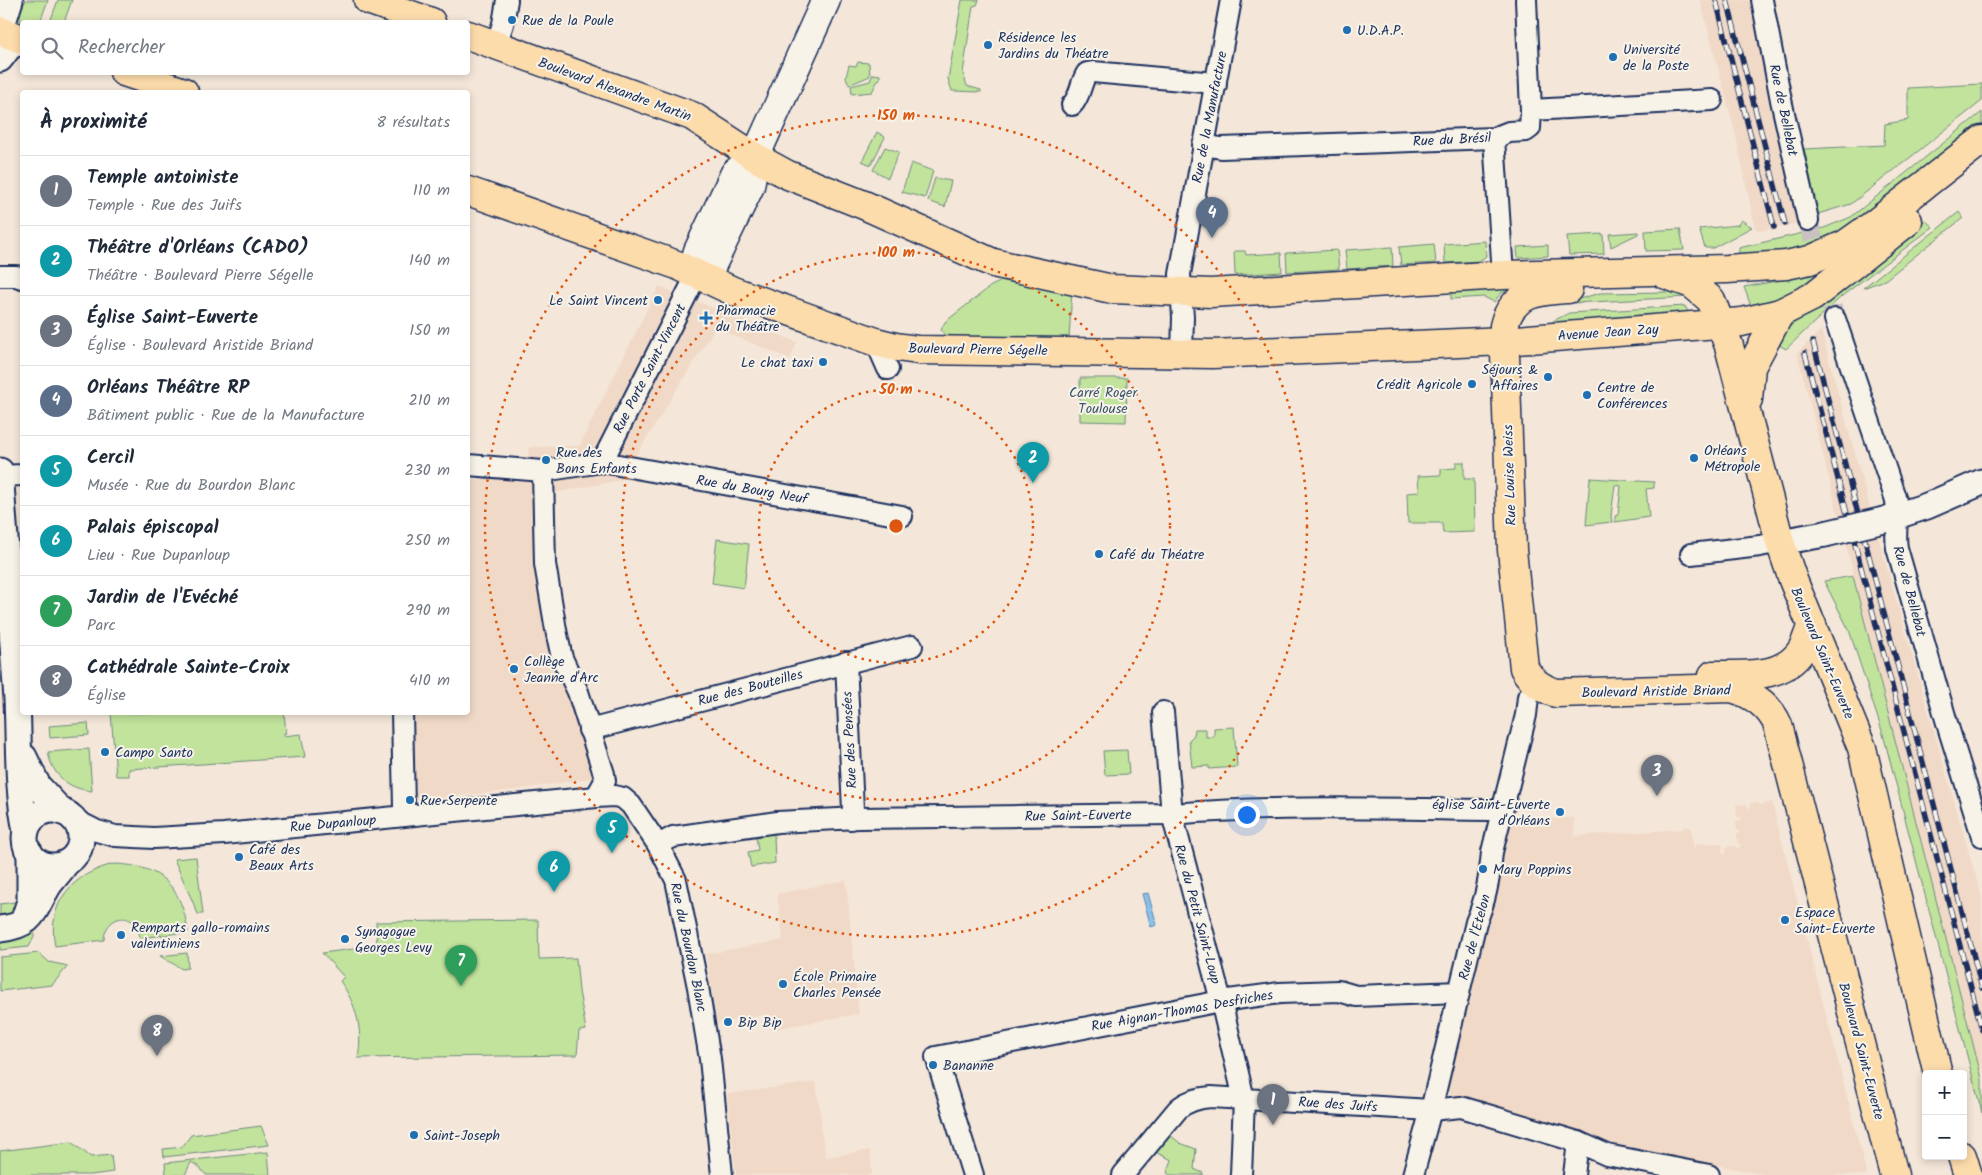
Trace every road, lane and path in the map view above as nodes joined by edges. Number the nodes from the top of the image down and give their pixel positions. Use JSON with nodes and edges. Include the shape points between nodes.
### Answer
{"nodes":[{"id":1,"x":9,"y":0,"type":"edge"},
{"id":2,"x":368,"y":0,"type":"edge"},
{"id":3,"x":507,"y":0,"type":"edge"},
{"id":4,"x":826,"y":0,"type":"edge"},
{"id":5,"x":1231,"y":0,"type":"edge"},
{"id":6,"x":1526,"y":0,"type":"edge"},
{"id":7,"x":1762,"y":0,"type":"edge"},
{"id":8,"x":0,"y":5,"type":"edge"},
{"id":9,"x":425,"y":20,"type":"edge"},
{"id":10,"x":0,"y":31,"type":"edge"},
{"id":11,"x":470,"y":36,"type":"edge"},
{"id":12,"x":20,"y":39,"type":"edge"},
{"id":13,"x":20,"y":41,"type":"edge"},
{"id":14,"x":496,"y":45,"type":"junction"},
{"id":15,"x":0,"y":58,"type":"edge"},
{"id":16,"x":133,"y":75,"type":"edge"},
{"id":17,"x":1216,"y":85,"type":"junction"},
{"id":18,"x":178,"y":90,"type":"edge"},
{"id":19,"x":1712,"y":100,"type":"dead end"},
{"id":20,"x":1072,"y":105,"type":"dead end"},
{"id":21,"x":1531,"y":110,"type":"junction"},
{"id":22,"x":1494,"y":138,"type":"junction"},
{"id":23,"x":1982,"y":140,"type":"edge"},
{"id":24,"x":1203,"y":145,"type":"junction"},
{"id":25,"x":755,"y":157,"type":"junction"},
{"id":26,"x":1982,"y":163,"type":"edge"},
{"id":27,"x":470,"y":192,"type":"edge"},
{"id":28,"x":1808,"y":220,"type":"tunnel mouth"},
{"id":29,"x":1786,"y":265,"type":"junction"},
{"id":30,"x":1653,"y":270,"type":"junction"},
{"id":31,"x":697,"y":274,"type":"junction"},
{"id":32,"x":1504,"y":275,"type":"junction"},
{"id":33,"x":0,"y":276,"type":"edge"},
{"id":34,"x":20,"y":277,"type":"edge"},
{"id":35,"x":1552,"y":282,"type":"junction"},
{"id":36,"x":1687,"y":282,"type":"junction"},
{"id":37,"x":1173,"y":286,"type":"junction"},
{"id":38,"x":1780,"y":313,"type":"junction"},
{"id":39,"x":1835,"y":319,"type":"tunnel mouth"},
{"id":40,"x":1721,"y":323,"type":"junction"},
{"id":41,"x":1504,"y":341,"type":"junction"},
{"id":42,"x":876,"y":342,"type":"junction"},
{"id":43,"x":1182,"y":353,"type":"junction"},
{"id":44,"x":888,"y":369,"type":"dead end"},
{"id":45,"x":1751,"y":431,"type":"junction"},
{"id":46,"x":602,"y":462,"type":"junction"},
{"id":47,"x":470,"y":465,"type":"edge"},
{"id":48,"x":543,"y":471,"type":"junction"},
{"id":49,"x":0,"y":472,"type":"edge"},
{"id":50,"x":20,"y":475,"type":"edge"},
{"id":51,"x":0,"y":476,"type":"edge"},
{"id":52,"x":1982,"y":482,"type":"edge"},
{"id":53,"x":902,"y":516,"type":"dead end"},
{"id":54,"x":1891,"y":517,"type":"junction"},
{"id":55,"x":1780,"y":542,"type":"junction"},
{"id":56,"x":1691,"y":554,"type":"dead end"},
{"id":57,"x":6,"y":624,"type":"edge"},
{"id":58,"x":1812,"y":625,"type":"junction"},
{"id":59,"x":912,"y":646,"type":"dead end"},
{"id":60,"x":846,"y":662,"type":"junction"},
{"id":61,"x":1654,"y":690,"type":"junction"},
{"id":62,"x":1533,"y":691,"type":"junction"},
{"id":63,"x":1163,"y":712,"type":"dead end"},
{"id":64,"x":402,"y":715,"type":"edge"},
{"id":65,"x":1778,"y":724,"type":"joint"},
{"id":66,"x":589,"y":730,"type":"junction"},
{"id":67,"x":19,"y":740,"type":"junction"},
{"id":68,"x":596,"y":797,"type":"junction"},
{"id":69,"x":404,"y":807,"type":"dead end"},
{"id":70,"x":1502,"y":810,"type":"junction"},
{"id":71,"x":1172,"y":814,"type":"junction"},
{"id":72,"x":67,"y":815,"type":"junction"},
{"id":73,"x":851,"y":819,"type":"junction"},
{"id":74,"x":1982,"y":836,"type":"edge"},
{"id":75,"x":28,"y":842,"type":"junction"},
{"id":76,"x":658,"y":845,"type":"junction"},
{"id":77,"x":66,"y":863,"type":"junction"},
{"id":78,"x":24,"y":921,"type":"junction"},
{"id":79,"x":0,"y":929,"type":"edge"},
{"id":80,"x":1459,"y":992,"type":"junction"},
{"id":81,"x":1221,"y":1001,"type":"junction"},
{"id":82,"x":1937,"y":1070,"type":"edge"},
{"id":83,"x":1244,"y":1099,"type":"junction"},
{"id":84,"x":1431,"y":1110,"type":"junction"},
{"id":85,"x":1578,"y":1142,"type":"junction"},
{"id":86,"x":1963,"y":1160,"type":"edge"},
{"id":87,"x":722,"y":1175,"type":"edge"},
{"id":88,"x":973,"y":1175,"type":"edge"},
{"id":89,"x":1123,"y":1175,"type":"edge"},
{"id":90,"x":1241,"y":1175,"type":"edge"},
{"id":91,"x":1413,"y":1175,"type":"edge"},
{"id":92,"x":1574,"y":1175,"type":"edge"},
{"id":93,"x":1709,"y":1175,"type":"edge"},
{"id":94,"x":1894,"y":1175,"type":"edge"},
{"id":95,"x":1968,"y":1175,"type":"edge"}],
"edges":[{"from":1,"to":8,"type":"street"},
{"from":1,"to":10,"type":"street"},
{"from":2,"to":9,"type":"main road"},
{"from":3,"to":14,"type":"street"},
{"from":4,"to":25,"type":"main road"},
{"from":5,"to":17,"type":"street","name":"Rue de la Manufacture"},
{"from":6,"to":21,"type":"street"},
{"from":7,"to":28,"type":"street","name":"Rue de Bellebat"},
{"from":10,"to":12,"type":"main road"},
{"from":11,"to":14,"type":"main road","name":"Boulevard Alexandre Martin"},
{"from":13,"to":15,"type":"street","via":[[10,46]]},
{"from":14,"to":25,"type":"main road","name":"Boulevard Alexandre Martin","via":[[692,116]]},
{"from":16,"to":18,"type":"main road"},
{"from":17,"to":20,"type":"street","via":[[1093,72],[1087,73]]},
{"from":17,"to":24,"type":"street","name":"Rue de la Manufacture"},
{"from":19,"to":21,"type":"street"},
{"from":21,"to":22,"type":"street","name":"Rue du Brésil","via":[[1530,128]]},
{"from":22,"to":24,"type":"street","name":"Rue du Brésil","via":[[1231,147]]},
{"from":22,"to":32,"type":"street"},
{"from":23,"to":29,"type":"main road","via":[[1846,244],[1810,260]]},
{"from":24,"to":37,"type":"street","name":"Rue de la Manufacture"},
{"from":25,"to":31,"type":"main road","via":[[750,186],[710,269]]},
{"from":25,"to":37,"type":"main road","via":[[788,175],[993,263],[1112,289]]},
{"from":26,"to":38,"type":"main road","name":"Avenue Jean Zay","via":[[1812,298]]},
{"from":27,"to":31,"type":"main road"},
{"from":29,"to":30,"type":"main road"},
{"from":29,"to":36,"type":"main road","via":[[1755,278]]},
{"from":30,"to":35,"type":"main road"},
{"from":30,"to":36,"type":"main road","name":"Boulevard Saint-Euverte"},
{"from":31,"to":42,"type":"main road","name":"Boulevard Pierre Ségelle","via":[[733,291]]},
{"from":31,"to":46,"type":"street","name":"Rue Porte Saint-Vincent"},
{"from":32,"to":35,"type":"main road"},
{"from":32,"to":37,"type":"main road","via":[[1211,293]]},
{"from":33,"to":34,"type":"street"},
{"from":35,"to":36,"type":"main road"},
{"from":35,"to":41,"type":"main road","name":"Rue Louise Weiss","via":[[1524,296],[1515,305],[1506,318]]},
{"from":36,"to":40,"type":"main road","name":"Boulevard Saint-Euverte","via":[[1711,300]]},
{"from":37,"to":43,"type":"street"},
{"from":38,"to":40,"type":"main road","name":"Avenue Jean Zay","via":[[1748,321]]},
{"from":38,"to":45,"type":"main road","via":[[1751,366],[1748,394]]},
{"from":39,"to":54,"type":"street","name":"Rue de Bellebat","via":[[1895,497]]},
{"from":40,"to":41,"type":"main road","name":"Avenue Jean Zay"},
{"from":40,"to":45,"type":"main road","name":"Boulevard Saint-Euverte"},
{"from":41,"to":43,"type":"main road","name":"Avenue Jean Zay"},
{"from":41,"to":62,"type":"main road","name":"Rue Louise Weiss","via":[[1514,572],[1524,668]]},
{"from":42,"to":43,"type":"main road","name":"Boulevard Pierre Ségelle","via":[[918,350]]},
{"from":42,"to":44,"type":"street"},
{"from":45,"to":55,"type":"main road","name":"Boulevard Saint-Euverte"},
{"from":46,"to":48,"type":"street"},
{"from":46,"to":53,"type":"street","name":"Rue du Bourg Neuf"},
{"from":47,"to":48,"type":"street"},
{"from":48,"to":66,"type":"street","via":[[551,608],[562,658],[578,692]]},
{"from":49,"to":51,"type":"street"},
{"from":50,"to":51,"type":"street"},
{"from":51,"to":57,"type":"street"},
{"from":52,"to":54,"type":"street"},
{"from":54,"to":55,"type":"street","bridge":true},
{"from":54,"to":74,"type":"street","name":"Rue de Bellebat","via":[[1949,730]]},
{"from":55,"to":56,"type":"street"},
{"from":55,"to":58,"type":"main road","name":"Boulevard Saint-Euverte"},
{"from":57,"to":67,"type":"street"},
{"from":58,"to":61,"type":"main road","via":[[1800,653],[1775,671],[1701,676]]},
{"from":58,"to":82,"type":"main road","name":"Boulevard Saint-Euverte","via":[[1862,748]]},
{"from":59,"to":60,"type":"street","name":"Rue des Bouteilles"},
{"from":60,"to":66,"type":"street","name":"Rue des Bouteilles"},
{"from":60,"to":73,"type":"street","name":"Rue des Pensées"},
{"from":61,"to":62,"type":"main road","name":"Boulevard Aristide Briand"},
{"from":61,"to":65,"type":"main road","name":"Boulevard Aristide Briand","via":[[1732,688],[1759,700]]},
{"from":62,"to":70,"type":"street","name":"Rue de l'Etelon"},
{"from":63,"to":71,"type":"street","name":"Rue du Petit Saint-Loup"},
{"from":64,"to":69,"type":"street"},
{"from":65,"to":94,"type":"main road","name":"Boulevard Saint-Euverte"},
{"from":66,"to":68,"type":"street","via":[[605,780]]},
{"from":67,"to":72,"type":"street","via":[[32,777]]},
{"from":67,"to":75,"type":"street","via":[[18,758]]},
{"from":68,"to":72,"type":"street","name":"Rue Dupanloup","via":[[154,838],[115,836],[97,831]]},
{"from":68,"to":76,"type":"street","name":"Rue du Bourdon Blanc","via":[[623,798]]},
{"from":70,"to":71,"type":"street","name":"Rue Saint-Euverte","via":[[1311,808]]},
{"from":70,"to":80,"type":"street","name":"Rue de l'Etelon","via":[[1490,875]]},
{"from":71,"to":73,"type":"street","name":"Rue Saint-Euverte"},
{"from":71,"to":81,"type":"street","name":"Rue du Petit Saint-Loup"},
{"from":72,"to":75,"type":"street","via":[[53,811],[37,816]]},
{"from":72,"to":77,"type":"street","via":[[78,826],[81,844]]},
{"from":73,"to":76,"type":"street","name":"Rue Saint-Euverte","via":[[777,822],[673,837]]},
{"from":75,"to":77,"type":"street","via":[[35,859],[50,866]]},
{"from":75,"to":78,"type":"street","via":[[30,901]]},
{"from":76,"to":87,"type":"street","name":"Rue du Bourdon Blanc","via":[[676,880],[692,952],[710,1059]]},
{"from":77,"to":78,"type":"street","via":[[50,884],[34,915]]},
{"from":78,"to":79,"type":"street","via":[[19,926]]},
{"from":80,"to":81,"type":"street","name":"Rue Aignan-Thomas Desfriches","via":[[1356,996],[1339,991],[1280,993]]},
{"from":80,"to":84,"type":"street","name":"Rue de l'Etelon"},
{"from":81,"to":83,"type":"street","name":"Rue du Petit Saint-Loup"},
{"from":81,"to":88,"type":"street","name":"Rue Aignan-Thomas Desfriches","via":[[936,1057]]},
{"from":83,"to":84,"type":"street","name":"Rue des Juifs"},
{"from":83,"to":89,"type":"street","name":"Rue des Juifs","via":[[1206,1097],[1186,1102]]},
{"from":83,"to":90,"type":"street","name":"Rue du Petit Saint-Loup"},
{"from":84,"to":85,"type":"street","name":"Rue des Juifs","via":[[1461,1108]]},
{"from":84,"to":91,"type":"street","name":"Rue de l'Etelon"},
{"from":85,"to":92,"type":"street"},
{"from":85,"to":93,"type":"street","name":"Rue des Juifs","via":[[1607,1155]]},
{"from":86,"to":95,"type":"main road"}]}
